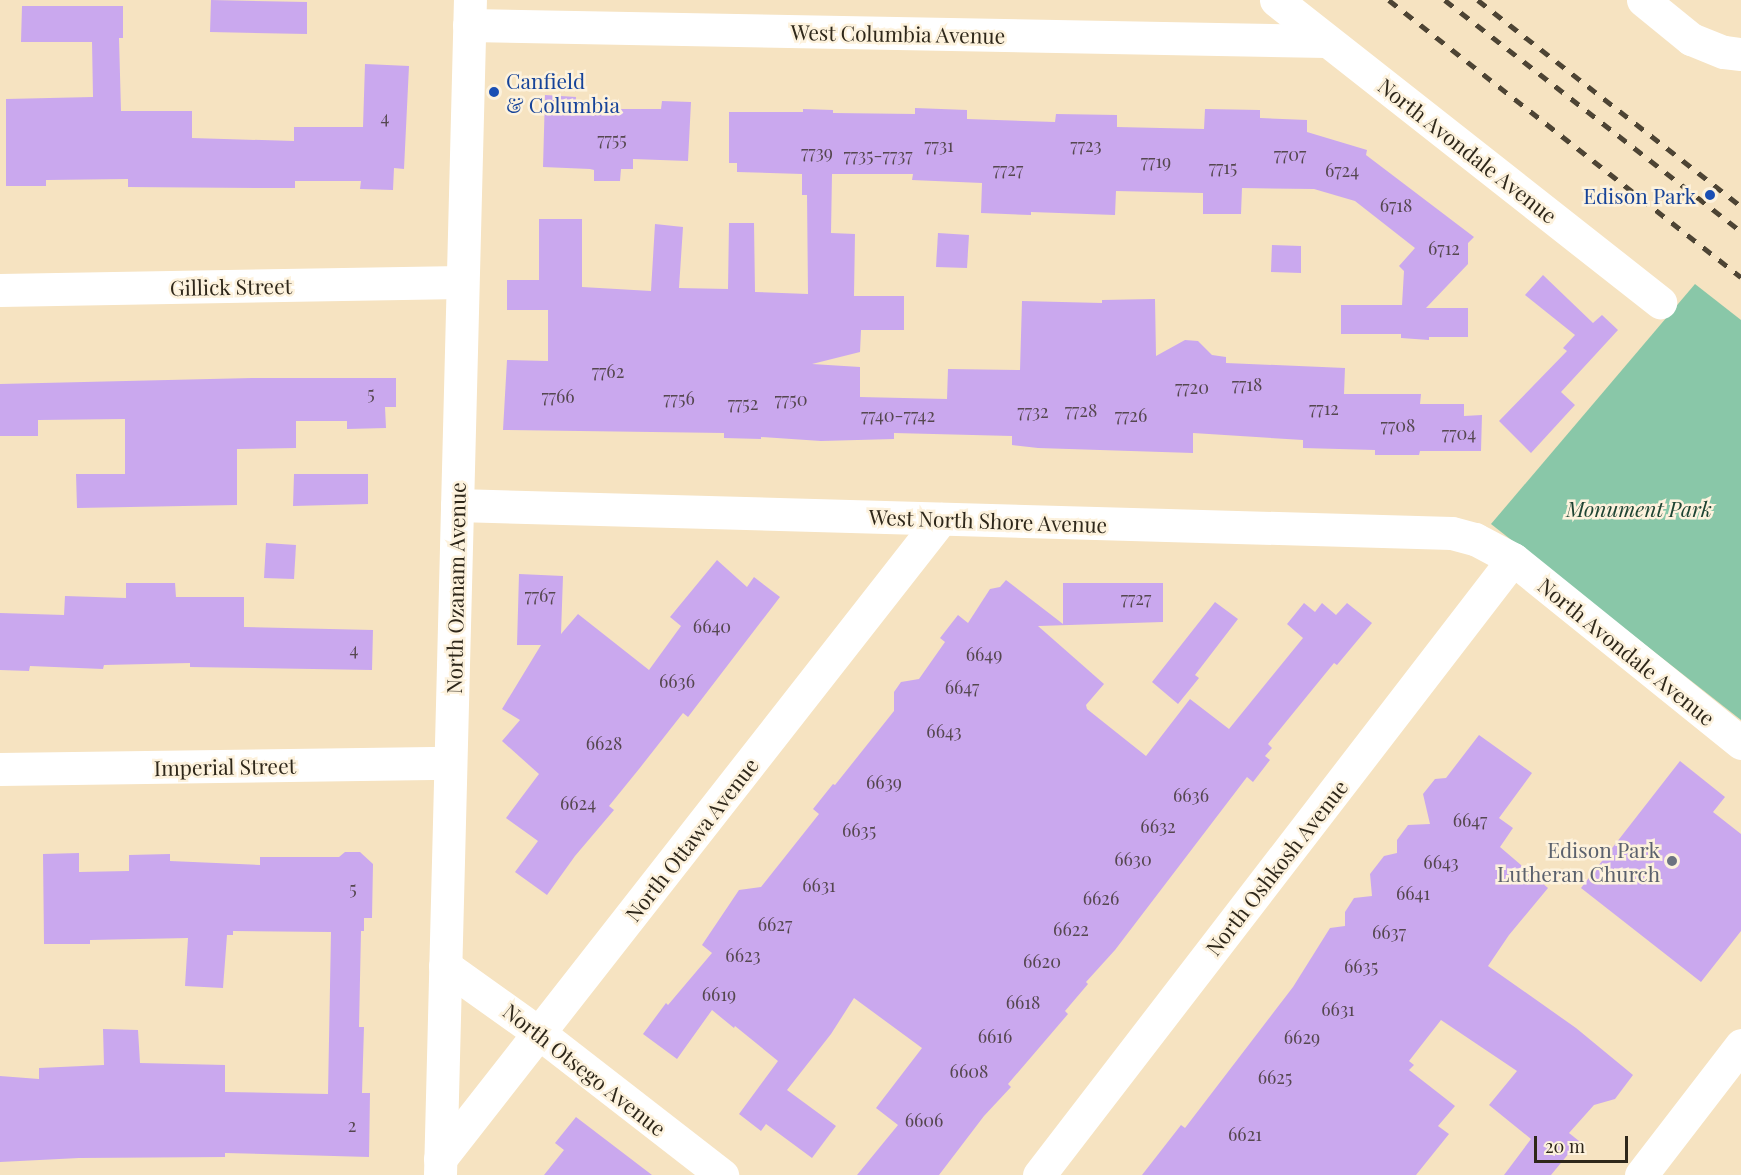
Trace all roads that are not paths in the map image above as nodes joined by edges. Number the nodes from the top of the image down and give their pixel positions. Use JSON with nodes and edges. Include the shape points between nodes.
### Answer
{"nodes":[{"id":1,"x":1276,"y":0,"type":"edge"},
{"id":2,"x":1643,"y":0,"type":"edge"},
{"id":3,"x":469,"y":13,"type":"edge"},
{"id":4,"x":1328,"y":41,"type":"junction"},
{"id":5,"x":1741,"y":54,"type":"edge"},
{"id":6,"x":462,"y":282,"type":"junction"},
{"id":7,"x":0,"y":290,"type":"edge"},
{"id":8,"x":1660,"y":302,"type":"dead end"},
{"id":9,"x":457,"y":505,"type":"junction"},
{"id":10,"x":941,"y":519,"type":"junction"},
{"id":11,"x":1513,"y":559,"type":"junction"},
{"id":12,"x":1741,"y":743,"type":"edge"},
{"id":13,"x":450,"y":763,"type":"junction"},
{"id":14,"x":0,"y":769,"type":"edge"},
{"id":15,"x":445,"y":966,"type":"junction"},
{"id":16,"x":539,"y":1033,"type":"junction"},
{"id":17,"x":1741,"y":1045,"type":"edge"},
{"id":18,"x":440,"y":1167,"type":"edge"},
{"id":19,"x":722,"y":1175,"type":"edge"},
{"id":20,"x":1039,"y":1175,"type":"edge"},
{"id":21,"x":1641,"y":1175,"type":"edge"}],
"edges":[{"from":1,"to":4,"type":"street","name":"North Avondale Avenue"},
{"from":2,"to":5,"type":"street","via":[[1691,39]]},
{"from":3,"to":4,"type":"street","name":"West Columbia Avenue"},
{"from":3,"to":6,"type":"street","name":"North Ozanam Avenue"},
{"from":4,"to":8,"type":"street","name":"North Avondale Avenue"},
{"from":6,"to":7,"type":"street","name":"Gillick Street"},
{"from":6,"to":9,"type":"street","name":"North Ozanam Avenue"},
{"from":9,"to":10,"type":"street","name":"West North Shore Avenue"},
{"from":9,"to":13,"type":"street","name":"North Ozanam Avenue"},
{"from":10,"to":11,"type":"street","name":"West North Shore Avenue","via":[[1452,533],[1475,539]]},
{"from":10,"to":16,"type":"street","name":"North Ottawa Avenue"},
{"from":11,"to":12,"type":"street","name":"North Avondale Avenue"},
{"from":11,"to":20,"type":"street","name":"North Oshkosh Avenue"},
{"from":13,"to":14,"type":"street","name":"Imperial Street"},
{"from":13,"to":15,"type":"street","name":"North Ozanam Avenue"},
{"from":15,"to":16,"type":"street","name":"North Otsego Avenue"},
{"from":15,"to":18,"type":"street","name":"North Ozanam Avenue"},
{"from":16,"to":18,"type":"street","name":"North Ottawa Avenue"},
{"from":16,"to":19,"type":"street","name":"North Otsego Avenue"},
{"from":17,"to":21,"type":"street"}]}
